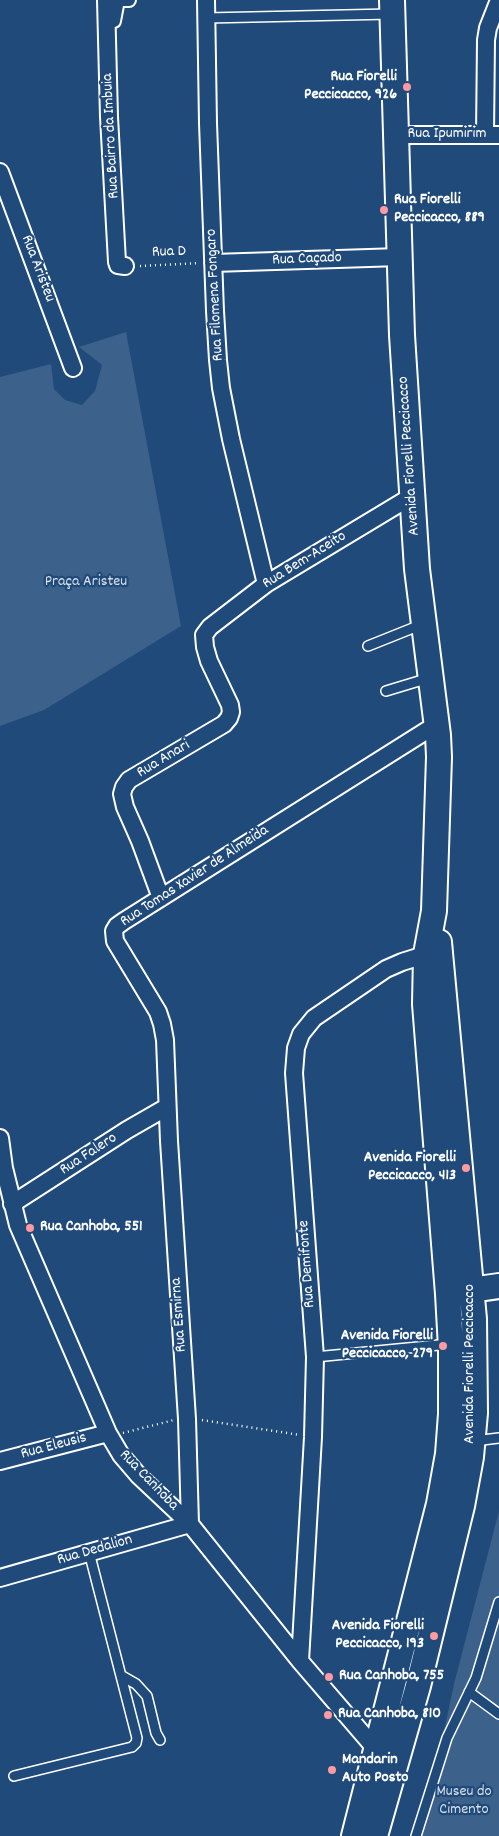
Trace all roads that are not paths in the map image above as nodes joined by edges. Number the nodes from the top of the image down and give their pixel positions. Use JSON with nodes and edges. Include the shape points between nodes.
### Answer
{"nodes":[{"id":1,"x":106,"y":0,"type":"edge"},
{"id":2,"x":130,"y":0,"type":"edge"},
{"id":3,"x":206,"y":0,"type":"edge"},
{"id":4,"x":499,"y":0,"type":"edge"},
{"id":5,"x":392,"y":7,"type":"edge"},
{"id":6,"x":206,"y":18,"type":"junction"},
{"id":7,"x":106,"y":22,"type":"junction"},
{"id":8,"x":396,"y":135,"type":"junction"},
{"id":9,"x":492,"y":135,"type":"edge"},
{"id":10,"x":0,"y":172,"type":"edge"},
{"id":11,"x":400,"y":257,"type":"junction"},
{"id":12,"x":213,"y":263,"type":"junction"},
{"id":13,"x":125,"y":266,"type":"road end"},
{"id":14,"x":73,"y":368,"type":"dead end"},
{"id":15,"x":412,"y":496,"type":"junction"},
{"id":16,"x":266,"y":584,"type":"junction"},
{"id":17,"x":424,"y":623,"type":"junction"},
{"id":18,"x":204,"y":635,"type":"joint"},
{"id":19,"x":368,"y":646,"type":"dead end"},
{"id":20,"x":431,"y":677,"type":"junction"},
{"id":21,"x":386,"y":691,"type":"dead end"},
{"id":22,"x":437,"y":724,"type":"junction"},
{"id":23,"x":161,"y":898,"type":"junction"},
{"id":24,"x":433,"y":952,"type":"junction"},
{"id":25,"x":167,"y":1107,"type":"junction"},
{"id":26,"x":0,"y":1138,"type":"edge"},
{"id":27,"x":12,"y":1204,"type":"junction"},
{"id":28,"x":499,"y":1286,"type":"edge"},
{"id":29,"x":471,"y":1290,"type":"junction"},
{"id":30,"x":448,"y":1294,"type":"junction"},
{"id":31,"x":451,"y":1344,"type":"junction"},
{"id":32,"x":315,"y":1357,"type":"junction"},
{"id":33,"x":109,"y":1435,"type":"junction"},
{"id":34,"x":499,"y":1438,"type":"edge"},
{"id":35,"x":472,"y":1441,"type":"junction"},
{"id":36,"x":2,"y":1456,"type":"edge"},
{"id":37,"x":190,"y":1524,"type":"junction"},
{"id":38,"x":89,"y":1552,"type":"junction"},
{"id":39,"x":0,"y":1578,"type":"edge"},
{"id":40,"x":499,"y":1602,"type":"edge"},
{"id":41,"x":300,"y":1660,"type":"junction"},
{"id":42,"x":122,"y":1676,"type":"junction"},
{"id":43,"x":469,"y":1692,"type":"junction"},
{"id":44,"x":499,"y":1714,"type":"edge"},
{"id":45,"x":160,"y":1740,"type":"dead end"},
{"id":46,"x":376,"y":1750,"type":"junction"},
{"id":47,"x":394,"y":1769,"type":"junction"},
{"id":48,"x":14,"y":1776,"type":"dead end"},
{"id":49,"x":354,"y":1836,"type":"edge"},
{"id":50,"x":375,"y":1836,"type":"edge"},
{"id":51,"x":416,"y":1836,"type":"edge"}],
"edges":[{"from":1,"to":7,"type":"street","name":"Rua Bairro da Imbuia"},
{"from":2,"to":7,"type":"street","via":[[118,0],[114,21]]},
{"from":3,"to":6,"type":"street","name":"Rua Filomena Fongaro"},
{"from":4,"to":9,"type":"street","via":[[486,40]]},
{"from":5,"to":6,"type":"lane"},
{"from":5,"to":8,"type":"main road","name":"Avenida Fiorelli Peccicacco"},
{"from":6,"to":12,"type":"street","name":"Rua Filomena Fongaro"},
{"from":7,"to":13,"type":"street","name":"Rua Bairro da Imbuia","via":[[117,262]]},
{"from":8,"to":9,"type":"street","name":"Rua Ipumirim"},
{"from":8,"to":11,"type":"main road","name":"Avenida Fiorelli Peccicacco"},
{"from":10,"to":14,"type":"street","name":"Rua Aristeu"},
{"from":11,"to":12,"type":"street","name":"Rua Caçado"},
{"from":11,"to":15,"type":"main road","name":"Avenida Fiorelli Peccicacco"},
{"from":12,"to":16,"type":"street","name":"Rua Filomena Fongaro","via":[[222,388]]},
{"from":15,"to":16,"type":"street","name":"Rua Bem-Aceito"},
{"from":15,"to":17,"type":"main road","name":"Avenida Fiorelli Peccicacco"},
{"from":16,"to":18,"type":"street","name":"Rua Bem-Aceito"},
{"from":17,"to":19,"type":"lane"},
{"from":17,"to":20,"type":"main road","name":"Avenida Fiorelli Peccicacco"},
{"from":18,"to":23,"type":"street","name":"Rua Anari","via":[[209,661],[230,705],[229,718],[129,780],[122,794]]},
{"from":20,"to":21,"type":"lane"},
{"from":20,"to":22,"type":"main road","name":"Avenida Fiorelli Peccicacco"},
{"from":22,"to":23,"type":"street","name":"Rua Tomas Xavier de Almeida"},
{"from":22,"to":24,"type":"main road","name":"Avenida Fiorelli Peccicacco","via":[[440,757]]},
{"from":23,"to":25,"type":"street","name":"Rua Tomas Xavier de Almeida","via":[[117,926],[114,936],[162,1024]]},
{"from":24,"to":29,"type":"main road","name":"Avenida Fiorelli Peccicacco"},
{"from":24,"to":30,"type":"main road","name":"Avenida Fiorelli Peccicacco","via":[[425,1004]]},
{"from":24,"to":32,"type":"street","name":"Rua Demifonte","via":[[386,969],[314,1018],[301,1034],[296,1048],[294,1072]]},
{"from":25,"to":27,"type":"street","name":"Rua Falero"},
{"from":25,"to":37,"type":"street","name":"Rua Esmirna","via":[[187,1419]]},
{"from":26,"to":27,"type":"street","name":"Rua Canhoba"},
{"from":27,"to":33,"type":"street","name":"Rua Canhoba","via":[[30,1255]]},
{"from":28,"to":29,"type":"main road"},
{"from":29,"to":30,"type":"main road"},
{"from":29,"to":35,"type":"main road","name":"Avenida Fiorelli Peccicacco","via":[[475,1413]]},
{"from":30,"to":31,"type":"main road","name":"Avenida Fiorelli Peccicacco"},
{"from":31,"to":32,"type":"lane"},
{"from":31,"to":46,"type":"main road","name":"Avenida Fiorelli Peccicacco","via":[[451,1414],[440,1504]]},
{"from":32,"to":41,"type":"street","name":"Rua Demifonte"},
{"from":33,"to":36,"type":"street","name":"Rua Eleusis"},
{"from":33,"to":37,"type":"street","name":"Rua Canhoba","via":[[131,1468]]},
{"from":34,"to":35,"type":"lane"},
{"from":35,"to":47,"type":"main road","name":"Avenida Fiorelli Peccicacco","via":[[462,1506]]},
{"from":37,"to":38,"type":"street","name":"Rua Dedalion"},
{"from":37,"to":41,"type":"street","name":"Rua Canhoba"},
{"from":38,"to":39,"type":"street","name":"Rua Dedalion"},
{"from":38,"to":42,"type":"lane"},
{"from":40,"to":43,"type":"lane"},
{"from":41,"to":46,"type":"street","name":"Rua Canhoba"},
{"from":42,"to":45,"type":"lane","via":[[147,1696]]},
{"from":42,"to":48,"type":"lane","via":[[137,1738],[132,1747]]},
{"from":43,"to":44,"type":"lane"},
{"from":43,"to":51,"type":"lane","via":[[447,1738]]},
{"from":46,"to":47,"type":"street","name":"Rua Canhoba"},
{"from":46,"to":49,"type":"main road","name":"Avenida Fiorelli Peccicacco"},
{"from":47,"to":50,"type":"main road","name":"Avenida Fiorelli Peccicacco"}]}
